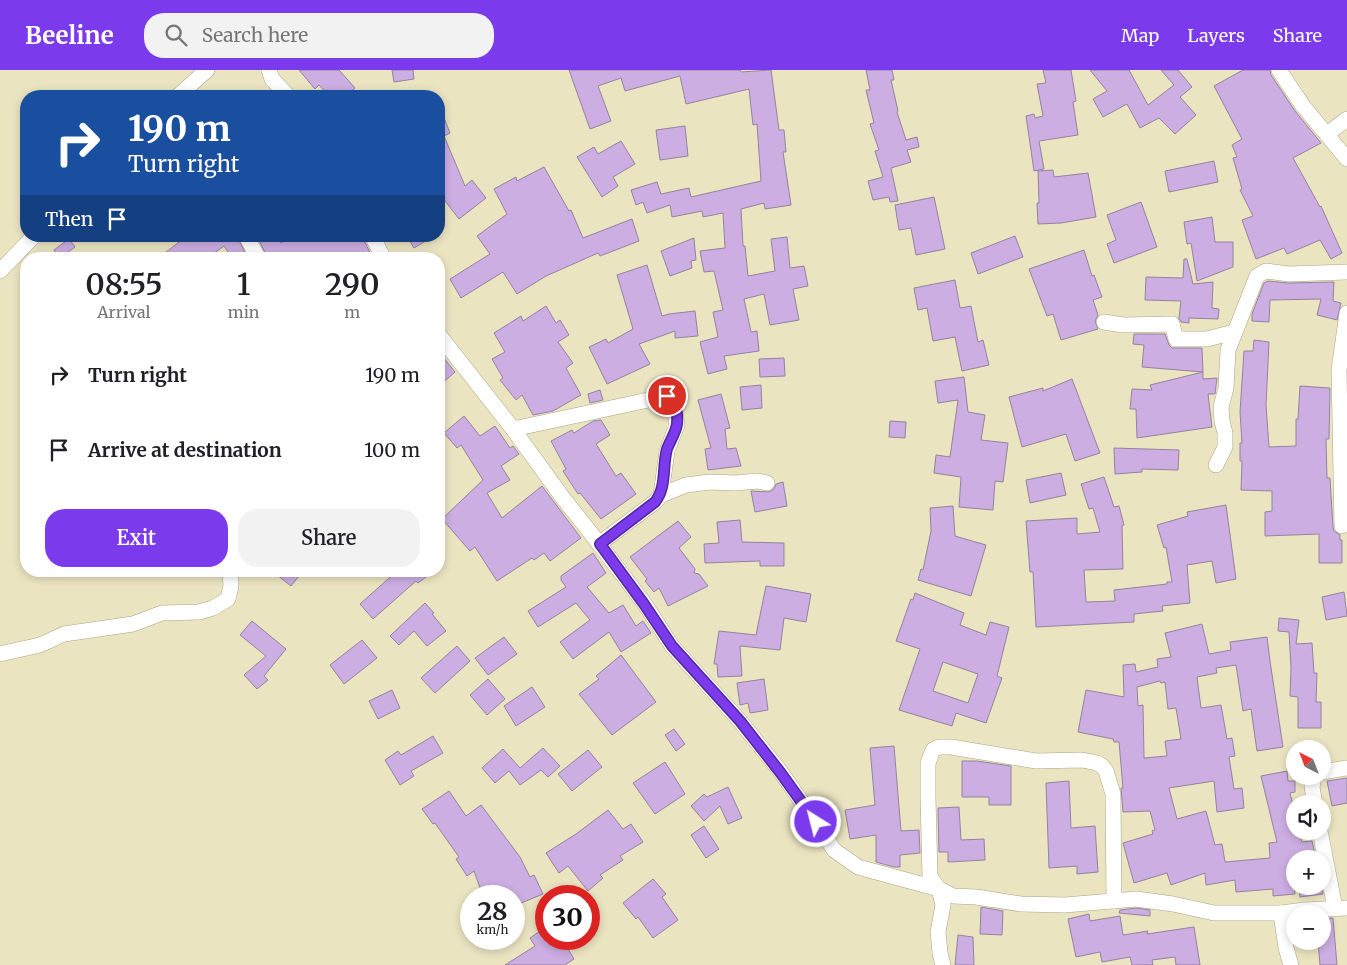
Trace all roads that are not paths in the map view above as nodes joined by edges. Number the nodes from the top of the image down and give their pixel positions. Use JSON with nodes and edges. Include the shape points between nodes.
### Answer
{"nodes":[{"id":1,"x":207,"y":70,"type":"edge"},
{"id":2,"x":269,"y":70,"type":"edge"},
{"id":3,"x":1279,"y":70,"type":"edge"},
{"id":4,"x":185,"y":90,"type":"edge"},
{"id":5,"x":282,"y":90,"type":"edge"},
{"id":6,"x":1347,"y":119,"type":"edge"},
{"id":7,"x":1327,"y":134,"type":"junction"},
{"id":8,"x":1347,"y":159,"type":"edge"},
{"id":9,"x":20,"y":257,"type":"edge"},
{"id":10,"x":0,"y":271,"type":"edge"},
{"id":11,"x":1347,"y":272,"type":"edge"},
{"id":12,"x":1347,"y":313,"type":"edge"},
{"id":13,"x":1104,"y":322,"type":"dead end"},
{"id":14,"x":1234,"y":332,"type":"junction"},
{"id":15,"x":445,"y":343,"type":"edge"},
{"id":16,"x":513,"y":429,"type":"junction"},
{"id":17,"x":1216,"y":465,"type":"dead end"},
{"id":18,"x":767,"y":483,"type":"dead end"},
{"id":19,"x":661,"y":495,"type":"junction"},
{"id":20,"x":1342,"y":526,"type":"dead end"},
{"id":21,"x":600,"y":544,"type":"junction"},
{"id":22,"x":230,"y":577,"type":"edge"},
{"id":23,"x":0,"y":654,"type":"edge"},
{"id":24,"x":1347,"y":768,"type":"edge"},
{"id":25,"x":1331,"y":771,"type":"edge"},
{"id":26,"x":1322,"y":840,"type":"edge"},
{"id":27,"x":939,"y":889,"type":"junction"},
{"id":28,"x":1114,"y":901,"type":"junction"},
{"id":29,"x":1341,"y":908,"type":"edge"},
{"id":30,"x":1281,"y":913,"type":"junction"},
{"id":31,"x":943,"y":965,"type":"edge"},
{"id":32,"x":1291,"y":965,"type":"edge"}],
"edges":[{"from":1,"to":4,"type":"street"},
{"from":2,"to":5,"type":"street","via":[[272,79]]},
{"from":3,"to":7,"type":"street"},
{"from":6,"to":7,"type":"street"},
{"from":7,"to":8,"type":"street"},
{"from":9,"to":10,"type":"street"},
{"from":11,"to":14,"type":"street","via":[[1289,274],[1266,271],[1254,280]]},
{"from":12,"to":20,"type":"street","via":[[1339,370]]},
{"from":13,"to":14,"type":"street","via":[[1172,324],[1176,339],[1207,339]]},
{"from":14,"to":17,"type":"street","via":[[1228,350],[1226,388],[1221,407],[1225,447]]},
{"from":15,"to":16,"type":"street"},
{"from":16,"to":19,"type":"street","via":[[667,396],[674,403],[677,425],[667,451]]},
{"from":16,"to":21,"type":"street"},
{"from":18,"to":19,"type":"street","via":[[710,482],[686,485]]},
{"from":19,"to":21,"type":"street"},
{"from":21,"to":27,"type":"street","via":[[672,646],[740,721],[834,850],[858,867]]},
{"from":22,"to":23,"type":"street","via":[[228,599],[213,608],[199,612],[162,613],[133,624],[64,634],[40,645]]},
{"from":24,"to":25,"type":"street"},
{"from":26,"to":29,"type":"street"},
{"from":27,"to":28,"type":"street","via":[[953,896],[1021,904]]},
{"from":27,"to":28,"type":"street","via":[[930,877],[928,797],[928,763],[933,750],[939,747],[1036,761],[1082,760],[1102,766],[1113,794]]},
{"from":27,"to":31,"type":"street","via":[[942,905],[938,932]]},
{"from":28,"to":30,"type":"street","via":[[1136,899],[1214,913]]},
{"from":29,"to":30,"type":"street"},
{"from":30,"to":32,"type":"street"}]}
